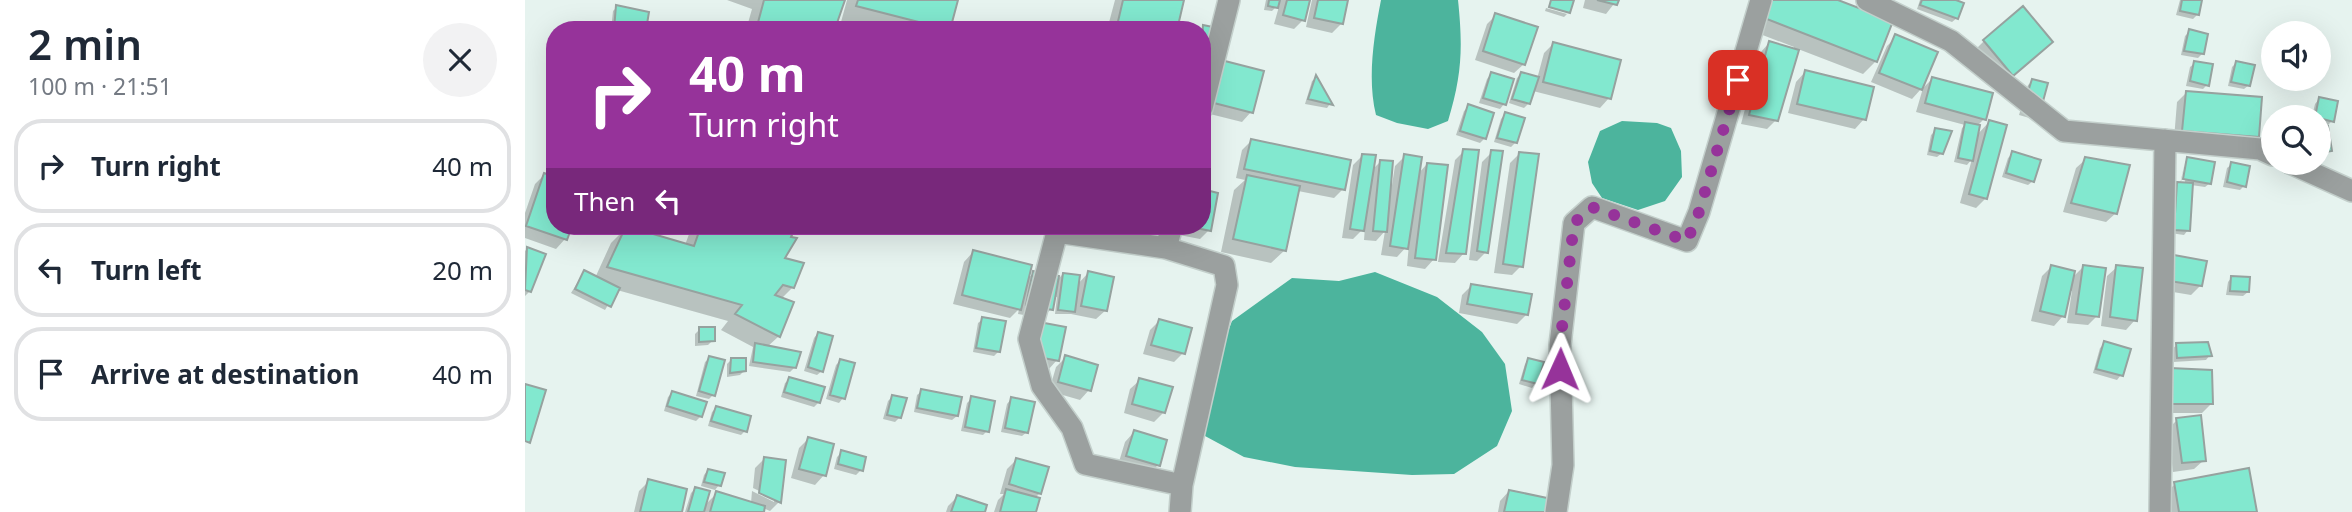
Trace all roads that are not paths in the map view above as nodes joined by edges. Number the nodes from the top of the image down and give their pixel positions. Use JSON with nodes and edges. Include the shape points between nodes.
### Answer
{"nodes":[{"id":1,"x":1229,"y":0,"type":"edge"},
{"id":2,"x":1761,"y":0,"type":"edge"},
{"id":3,"x":1867,"y":0,"type":"edge"},
{"id":4,"x":1211,"y":72,"type":"edge"},
{"id":5,"x":2165,"y":140,"type":"junction"},
{"id":6,"x":2261,"y":149,"type":"edge"},
{"id":7,"x":2317,"y":175,"type":"edge"},
{"id":8,"x":2352,"y":191,"type":"edge"},
{"id":9,"x":1056,"y":235,"type":"edge"},
{"id":10,"x":1077,"y":235,"type":"edge"},
{"id":11,"x":1170,"y":235,"type":"edge"},
{"id":12,"x":1166,"y":248,"type":"junction"},
{"id":13,"x":1182,"y":485,"type":"junction"},
{"id":14,"x":1180,"y":512,"type":"edge"},
{"id":15,"x":1556,"y":512,"type":"edge"},
{"id":16,"x":2160,"y":512,"type":"edge"}],
"edges":[{"from":1,"to":4,"type":"street"},
{"from":2,"to":15,"type":"street","via":[[1687,241],[1592,207],[1574,223],[1560,345],[1563,465]]},
{"from":3,"to":5,"type":"street","via":[[1951,41],[2064,131]]},
{"from":5,"to":6,"type":"street"},
{"from":5,"to":16,"type":"street"},
{"from":7,"to":8,"type":"street"},
{"from":9,"to":13,"type":"street","via":[[1029,338],[1042,386],[1072,428],[1085,464]]},
{"from":10,"to":12,"type":"street"},
{"from":11,"to":12,"type":"street"},
{"from":12,"to":13,"type":"street","via":[[1224,266],[1227,285]]},
{"from":13,"to":14,"type":"street"}]}
